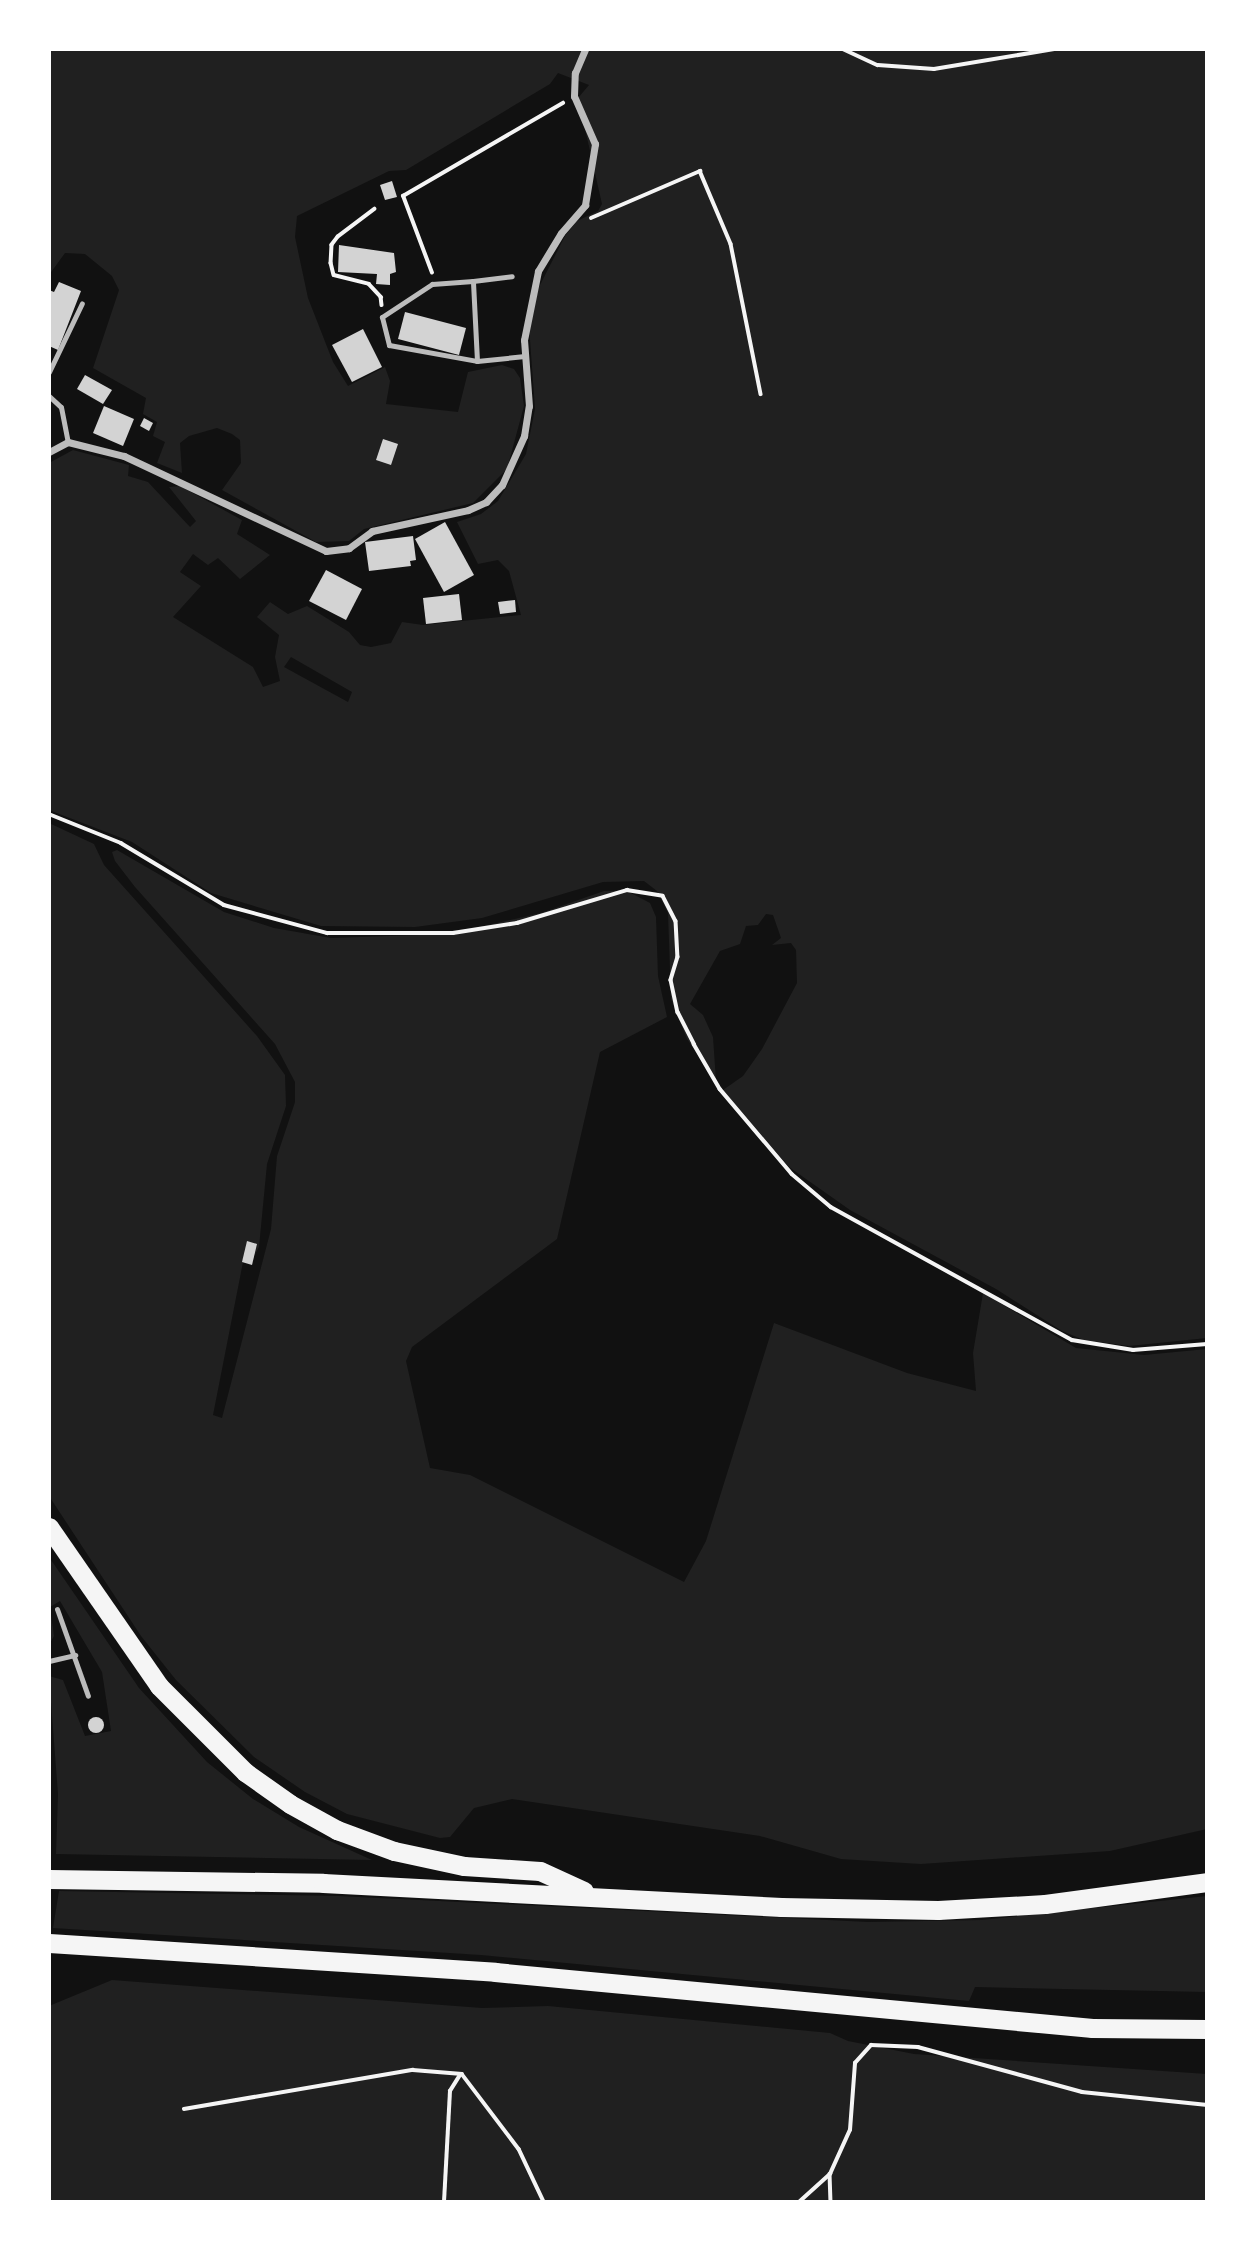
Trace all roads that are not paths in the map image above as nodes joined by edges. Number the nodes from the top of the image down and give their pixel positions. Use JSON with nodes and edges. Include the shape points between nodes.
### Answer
{"nodes":[{"id":1,"x":584,"y":49,"type":"edge"},
{"id":2,"x":512,"y":276,"type":"dead end"},
{"id":3,"x":473,"y":281,"type":"junction"},
{"id":4,"x":82,"y":303,"type":"dead end"},
{"id":5,"x":525,"y":356,"type":"junction"},
{"id":6,"x":477,"y":361,"type":"junction"},
{"id":7,"x":49,"y":372,"type":"edge"},
{"id":8,"x":49,"y":396,"type":"edge"},
{"id":9,"x":68,"y":442,"type":"junction"},
{"id":10,"x":49,"y":452,"type":"edge"},
{"id":11,"x":49,"y":1527,"type":"edge"},
{"id":12,"x":57,"y":1609,"type":"dead end"},
{"id":13,"x":75,"y":1655,"type":"junction"},
{"id":14,"x":49,"y":1661,"type":"edge"},
{"id":15,"x":88,"y":1696,"type":"dead end"},
{"id":16,"x":52,"y":1879,"type":"edge"},
{"id":17,"x":1207,"y":1882,"type":"edge"},
{"id":18,"x":594,"y":1896,"type":"junction"},
{"id":19,"x":49,"y":1943,"type":"edge"},
{"id":20,"x":1207,"y":2029,"type":"edge"}],
"edges":[{"from":1,"to":5,"type":"street","via":[[575,73],[574,96],[595,144],[584,205],[538,271],[528,306]]},
{"from":2,"to":3,"type":"lane"},
{"from":3,"to":6,"type":"lane"},
{"from":3,"to":6,"type":"lane","via":[[432,284],[382,317],[389,345]]},
{"from":4,"to":7,"type":"lane"},
{"from":5,"to":6,"type":"lane"},
{"from":5,"to":9,"type":"street","via":[[530,406],[524,436],[502,485],[486,502],[372,531],[339,552],[326,551],[124,456]]},
{"from":8,"to":9,"type":"lane","via":[[61,407]]},
{"from":9,"to":10,"type":"street"},
{"from":11,"to":18,"type":"highway","via":[[159,1686],[235,1763],[290,1804],[337,1830],[394,1851],[464,1866],[540,1871]]},
{"from":12,"to":13,"type":"lane"},
{"from":13,"to":14,"type":"lane"},
{"from":13,"to":15,"type":"lane"},
{"from":16,"to":18,"type":"highway","via":[[323,1883]]},
{"from":17,"to":18,"type":"highway","via":[[1045,1904],[938,1910]]},
{"from":19,"to":20,"type":"highway","via":[[495,1972],[1092,2028]]}]}
